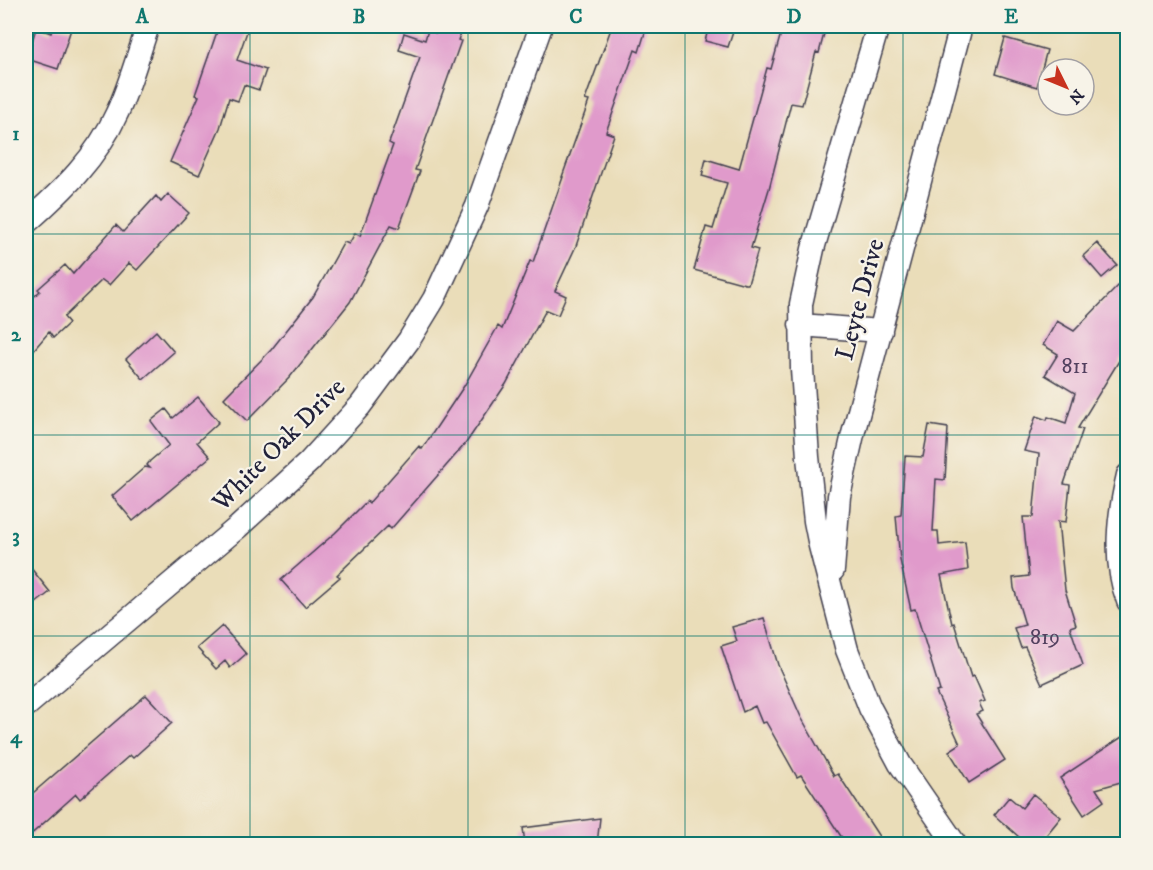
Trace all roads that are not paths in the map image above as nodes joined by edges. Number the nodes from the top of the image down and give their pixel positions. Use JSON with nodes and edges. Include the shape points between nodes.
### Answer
{"nodes":[{"id":1,"x":148,"y":26,"type":"edge"},
{"id":2,"x":541,"y":26,"type":"edge"},
{"id":3,"x":878,"y":26,"type":"edge"},
{"id":4,"x":961,"y":26,"type":"edge"},
{"id":5,"x":26,"y":223,"type":"edge"},
{"id":6,"x":800,"y":325,"type":"junction"},
{"id":7,"x":881,"y":331,"type":"junction"},
{"id":8,"x":1128,"y":475,"type":"edge"},
{"id":9,"x":831,"y":589,"type":"junction"},
{"id":10,"x":1128,"y":601,"type":"edge"},
{"id":11,"x":26,"y":706,"type":"edge"},
{"id":12,"x":955,"y":844,"type":"edge"}],
"edges":[{"from":1,"to":5,"type":"street","via":[[117,113],[96,150],[72,181]]},
{"from":2,"to":11,"type":"street","name":"White Oak Drive","via":[[477,206],[434,299],[360,406],[309,462],[238,527]]},
{"from":3,"to":6,"type":"street","name":"Leyte Drive","via":[[813,249]]},
{"from":4,"to":7,"type":"street","name":"Leyte Drive"},
{"from":6,"to":7,"type":"street"},
{"from":6,"to":9,"type":"street","name":"Leyte Drive","via":[[815,521]]},
{"from":7,"to":9,"type":"street","name":"Leyte Drive","via":[[839,496]]},
{"from":8,"to":10,"type":"street","via":[[1118,546]]},
{"from":9,"to":12,"type":"street","name":"Leyte Drive","via":[[847,650],[870,708],[900,764]]}]}
